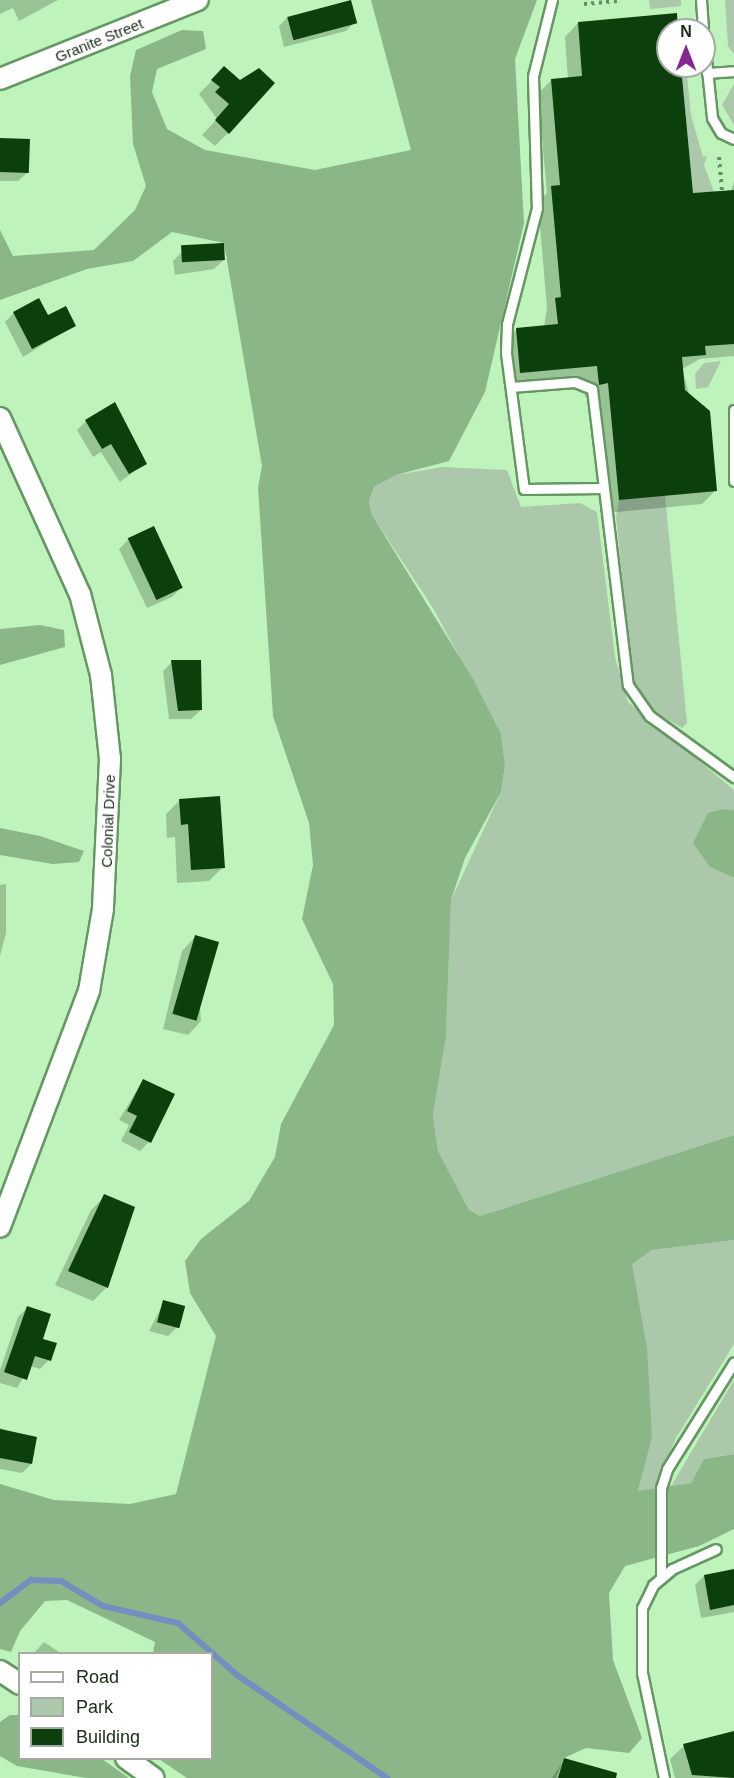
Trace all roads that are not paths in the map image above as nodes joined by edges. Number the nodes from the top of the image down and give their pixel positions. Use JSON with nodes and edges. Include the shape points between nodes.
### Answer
{"nodes":[{"id":1,"x":198,"y":0,"type":"edge"},
{"id":2,"x":552,"y":0,"type":"edge"},
{"id":3,"x":700,"y":0,"type":"edge"},
{"id":4,"x":702,"y":18,"type":"edge"},
{"id":5,"x":734,"y":71,"type":"edge"},
{"id":6,"x":716,"y":72,"type":"edge"},
{"id":7,"x":708,"y":78,"type":"edge"},
{"id":8,"x":0,"y":79,"type":"edge"},
{"id":9,"x":734,"y":139,"type":"edge"},
{"id":10,"x":510,"y":387,"type":"junction"},
{"id":11,"x":734,"y":410,"type":"edge"},
{"id":12,"x":0,"y":418,"type":"edge"},
{"id":13,"x":734,"y":481,"type":"edge"},
{"id":14,"x":602,"y":488,"type":"junction"},
{"id":15,"x":734,"y":777,"type":"edge"},
{"id":16,"x":0,"y":1227,"type":"edge"},
{"id":17,"x":734,"y":1362,"type":"edge"},
{"id":18,"x":716,"y":1549,"type":"dead end"},
{"id":19,"x":661,"y":1578,"type":"junction"},
{"id":20,"x":129,"y":1760,"type":"edge"},
{"id":21,"x":154,"y":1778,"type":"edge"},
{"id":22,"x":664,"y":1778,"type":"edge"}],
"edges":[{"from":1,"to":8,"type":"street","name":"Granite Street"},
{"from":2,"to":10,"type":"lane","via":[[533,76],[537,208],[507,324]]},
{"from":3,"to":4,"type":"lane"},
{"from":5,"to":6,"type":"lane"},
{"from":7,"to":9,"type":"lane","via":[[716,127]]},
{"from":10,"to":14,"type":"lane","via":[[524,489]]},
{"from":10,"to":14,"type":"lane","via":[[589,386]]},
{"from":11,"to":13,"type":"lane"},
{"from":12,"to":16,"type":"street","name":"Colonial Drive","via":[[80,594],[100,675],[110,759],[103,909],[89,991]]},
{"from":14,"to":15,"type":"lane","via":[[628,685],[650,716]]},
{"from":17,"to":19,"type":"lane","via":[[667,1469],[661,1488]]},
{"from":18,"to":19,"type":"lane","via":[[691,1557]]},
{"from":19,"to":22,"type":"lane","via":[[642,1608],[638,1636]]},
{"from":20,"to":21,"type":"street"}]}
